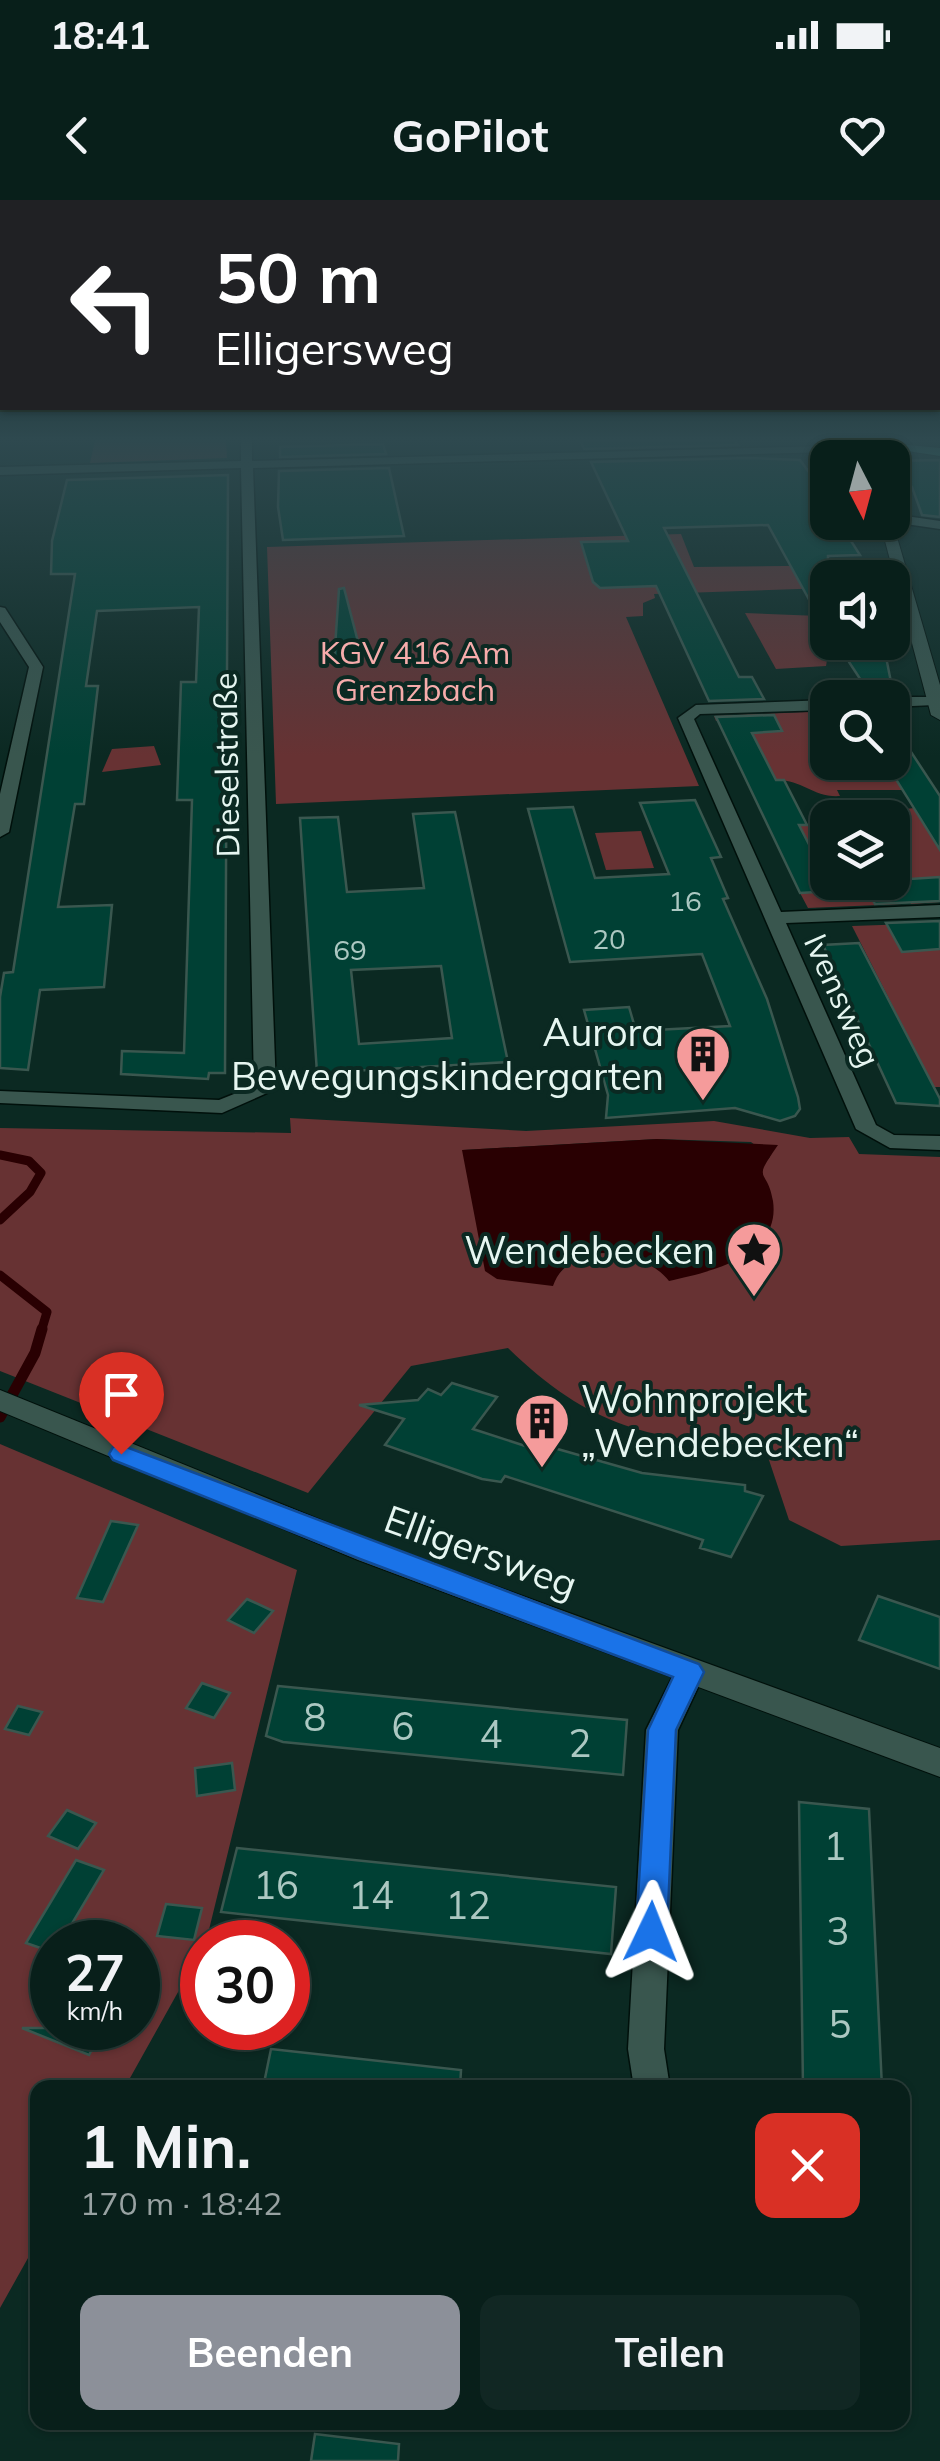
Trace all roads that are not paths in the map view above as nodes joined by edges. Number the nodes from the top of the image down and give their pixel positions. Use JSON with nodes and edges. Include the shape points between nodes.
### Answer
{"nodes":[{"id":1,"x":250,"y":546,"type":"edge"},
{"id":2,"x":897,"y":546,"type":"edge"},
{"id":3,"x":0,"y":611,"type":"edge"},
{"id":4,"x":937,"y":701,"type":"edge"},
{"id":5,"x":910,"y":702,"type":"edge"},
{"id":6,"x":810,"y":706,"type":"edge"},
{"id":7,"x":0,"y":832,"type":"edge"},
{"id":8,"x":940,"y":911,"type":"edge"},
{"id":9,"x":774,"y":918,"type":"junction"},
{"id":10,"x":0,"y":1097,"type":"edge"},
{"id":11,"x":940,"y":1143,"type":"edge"},
{"id":12,"x":0,"y":1400,"type":"edge"},
{"id":13,"x":690,"y":1672,"type":"junction"},
{"id":14,"x":940,"y":1763,"type":"edge"},
{"id":15,"x":651,"y":2080,"type":"edge"}],
"edges":[{"from":1,"to":10,"type":"street","name":"Dieselstraße","via":[[265,1089],[222,1107]]},
{"from":2,"to":4,"type":"street"},
{"from":3,"to":7,"type":"street","via":[[36,667]]},
{"from":4,"to":5,"type":"street"},
{"from":6,"to":9,"type":"street","name":"Ivensweg","via":[[696,710],[686,718]]},
{"from":8,"to":9,"type":"street"},
{"from":9,"to":11,"type":"street","name":"Ivensweg","via":[[867,1129],[890,1141]]},
{"from":12,"to":13,"type":"street","name":"Elligersweg","via":[[370,1552]]},
{"from":13,"to":14,"type":"street","name":"Elligersweg"},
{"from":13,"to":15,"type":"street","via":[[662,1730],[646,2049]]}]}
